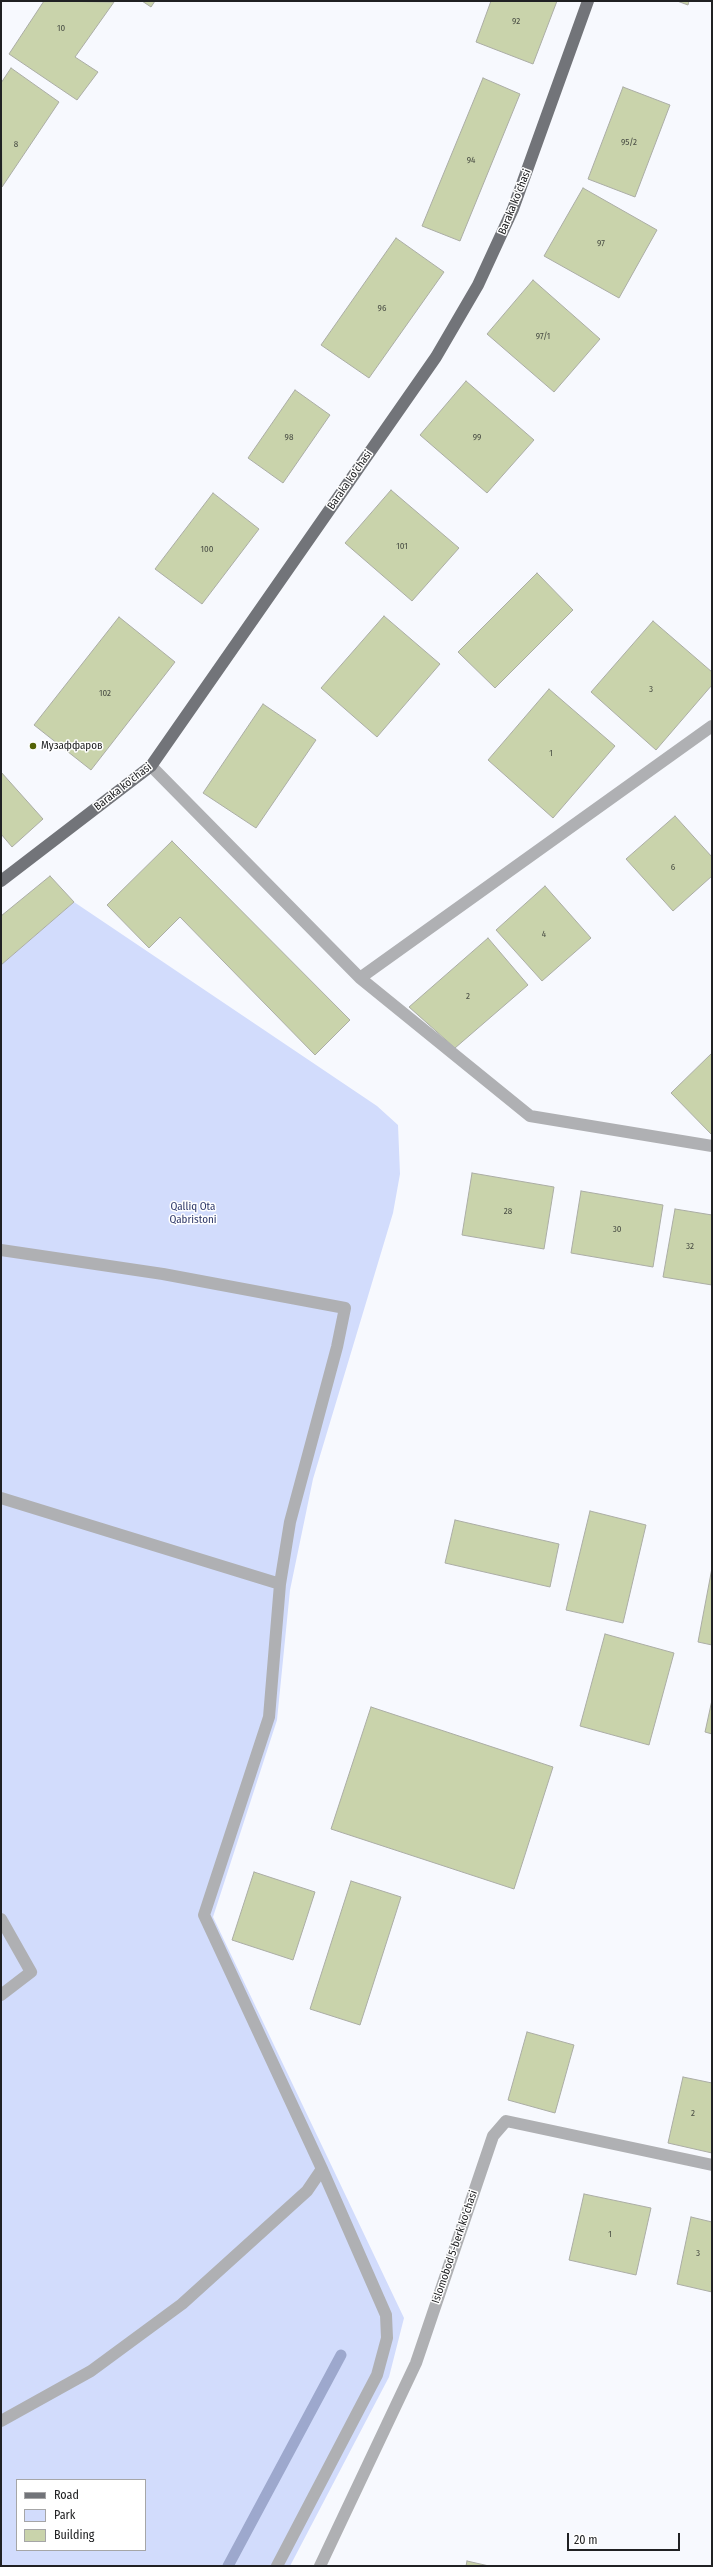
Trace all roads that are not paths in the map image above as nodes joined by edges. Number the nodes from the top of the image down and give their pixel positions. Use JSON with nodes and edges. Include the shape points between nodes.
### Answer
{"nodes":[{"id":1,"x":588,"y":1,"type":"edge"},
{"id":2,"x":712,"y":726,"type":"edge"},
{"id":3,"x":151,"y":766,"type":"junction"},
{"id":4,"x":1,"y":881,"type":"edge"},
{"id":5,"x":360,"y":978,"type":"junction"},
{"id":6,"x":712,"y":1146,"type":"edge"},
{"id":7,"x":1,"y":1250,"type":"edge"},
{"id":8,"x":1,"y":1498,"type":"edge"},
{"id":9,"x":280,"y":1584,"type":"junction"},
{"id":10,"x":1,"y":1919,"type":"edge"},
{"id":11,"x":1,"y":1995,"type":"edge"},
{"id":12,"x":712,"y":2165,"type":"edge"},
{"id":13,"x":322,"y":2169,"type":"junction"},
{"id":14,"x":1,"y":2421,"type":"edge"},
{"id":15,"x":277,"y":2566,"type":"edge"},
{"id":16,"x":320,"y":2566,"type":"edge"}],
"edges":[{"from":1,"to":3,"type":"main road","name":"Baraka ko'chasi","via":[[513,209],[470,298],[436,357]]},
{"from":2,"to":5,"type":"street"},
{"from":3,"to":4,"type":"main road","name":"Baraka ko'chasi"},
{"from":3,"to":5,"type":"street"},
{"from":5,"to":6,"type":"street","via":[[530,1116]]},
{"from":7,"to":9,"type":"street","via":[[163,1274],[344,1308],[338,1347],[290,1522]]},
{"from":8,"to":9,"type":"street"},
{"from":9,"to":13,"type":"street","via":[[269,1717],[204,1915]]},
{"from":10,"to":11,"type":"street","via":[[31,1972]]},
{"from":12,"to":16,"type":"street","name":"Islomobod 5-berk ko'chasi","via":[[506,2121],[493,2136],[416,2363]]},
{"from":13,"to":14,"type":"street","via":[[307,2191],[182,2304],[91,2371]]},
{"from":13,"to":15,"type":"street","via":[[386,2315],[387,2338],[377,2375]]}]}
